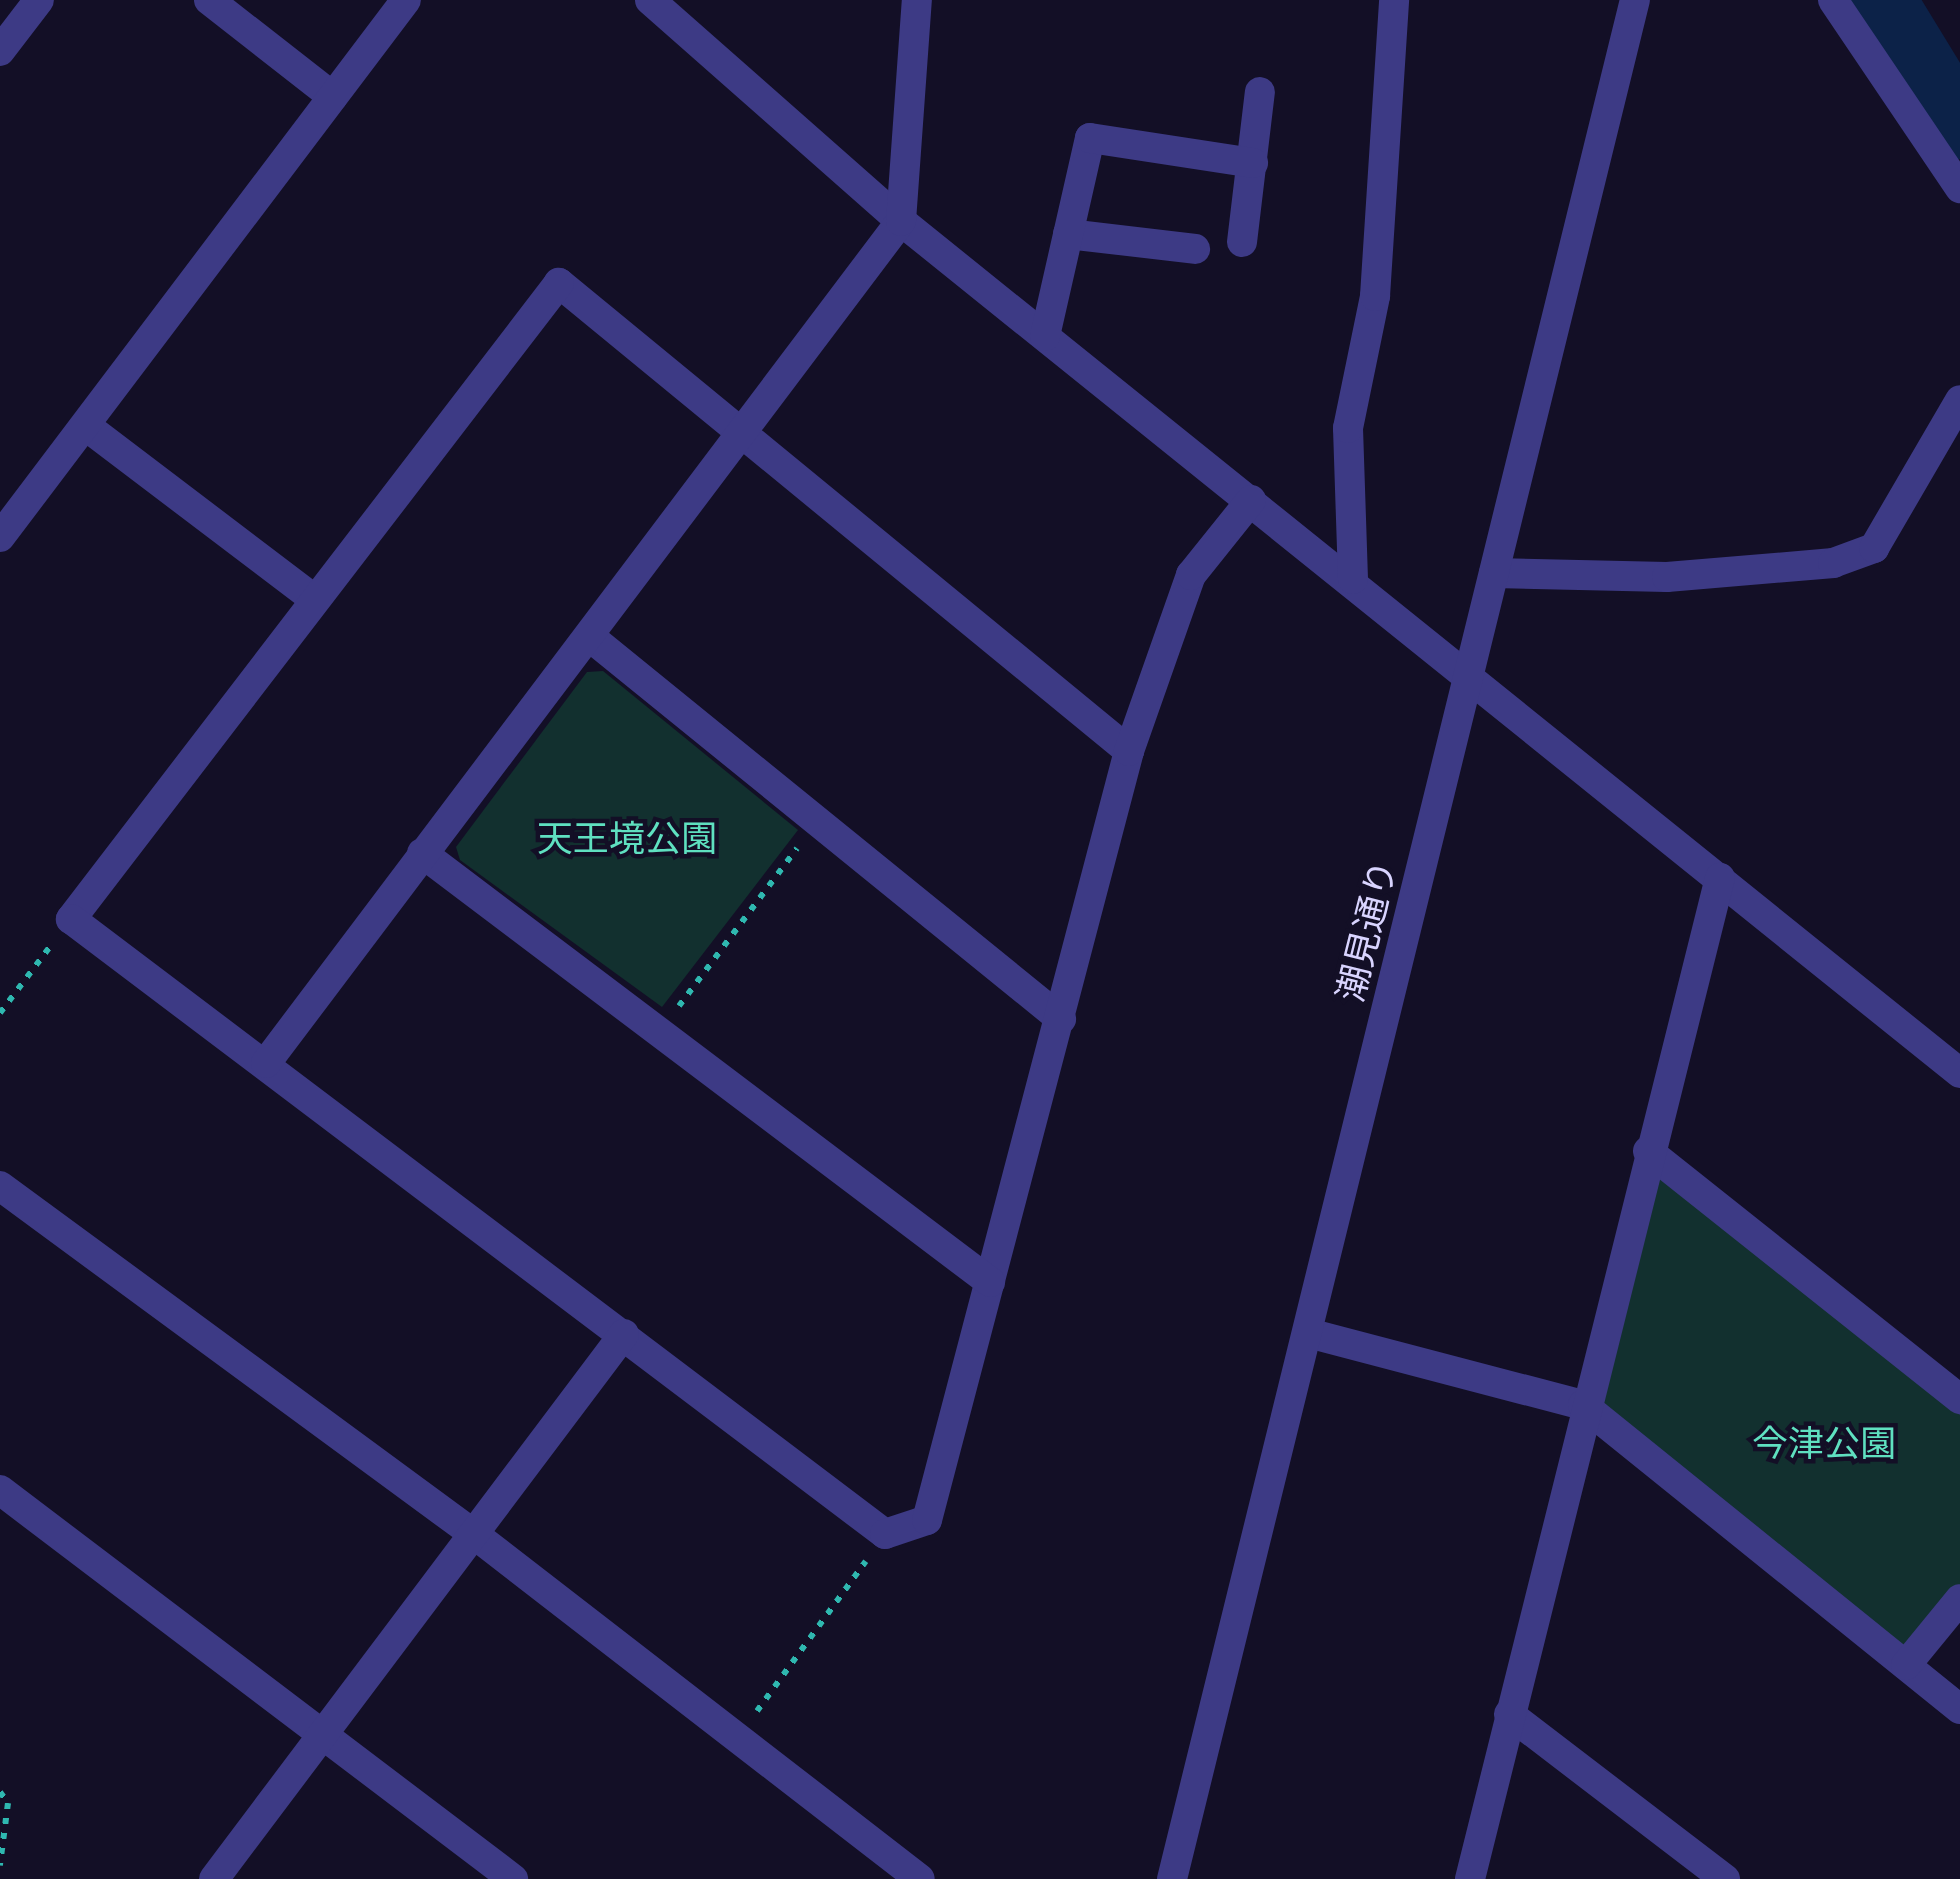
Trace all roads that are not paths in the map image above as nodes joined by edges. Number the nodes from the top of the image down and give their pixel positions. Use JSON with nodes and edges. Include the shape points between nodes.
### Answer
{"nodes":[{"id":1,"x":39,"y":0,"type":"edge"},
{"id":2,"x":209,"y":0,"type":"edge"},
{"id":3,"x":406,"y":0,"type":"edge"},
{"id":4,"x":650,"y":0,"type":"edge"},
{"id":5,"x":916,"y":0,"type":"edge"},
{"id":6,"x":1394,"y":0,"type":"edge"},
{"id":7,"x":1635,"y":0,"type":"edge"},
{"id":8,"x":1833,"y":0,"type":"edge"},
{"id":9,"x":0,"y":51,"type":"edge"},
{"id":10,"x":1261,"y":92,"type":"dead end"},
{"id":11,"x":333,"y":97,"type":"junction"},
{"id":12,"x":1253,"y":164,"type":"junction"},
{"id":13,"x":1960,"y":188,"type":"edge"},
{"id":14,"x":901,"y":221,"type":"junction"},
{"id":15,"x":1068,"y":234,"type":"junction"},
{"id":16,"x":1242,"y":242,"type":"dead end"},
{"id":17,"x":1195,"y":249,"type":"dead end"},
{"id":18,"x":1045,"y":336,"type":"junction"},
{"id":19,"x":1960,"y":400,"type":"edge"},
{"id":20,"x":86,"y":426,"type":"junction"},
{"id":21,"x":742,"y":434,"type":"junction"},
{"id":22,"x":1251,"y":500,"type":"junction"},
{"id":23,"x":0,"y":537,"type":"edge"},
{"id":24,"x":1494,"y":574,"type":"junction"},
{"id":25,"x":1353,"y":579,"type":"junction"},
{"id":26,"x":314,"y":599,"type":"junction"},
{"id":27,"x":590,"y":636,"type":"junction"},
{"id":28,"x":1470,"y":674,"type":"junction"},
{"id":29,"x":1129,"y":751,"type":"junction"},
{"id":30,"x":422,"y":854,"type":"junction"},
{"id":31,"x":1720,"y":878,"type":"junction"},
{"id":32,"x":1061,"y":1019,"type":"junction"},
{"id":33,"x":266,"y":1063,"type":"junction"},
{"id":34,"x":1960,"y":1072,"type":"edge"},
{"id":35,"x":1648,"y":1151,"type":"junction"},
{"id":36,"x":0,"y":1186,"type":"edge"},
{"id":37,"x":990,"y":1282,"type":"junction"},
{"id":38,"x":624,"y":1334,"type":"junction"},
{"id":39,"x":1312,"y":1334,"type":"junction"},
{"id":40,"x":1960,"y":1399,"type":"edge"},
{"id":41,"x":1583,"y":1405,"type":"junction"},
{"id":42,"x":5,"y":1505,"type":"edge"},
{"id":43,"x":475,"y":1535,"type":"junction"},
{"id":44,"x":1960,"y":1599,"type":"edge"},
{"id":45,"x":1906,"y":1665,"type":"junction"},
{"id":46,"x":1960,"y":1709,"type":"edge"},
{"id":47,"x":1509,"y":1714,"type":"junction"},
{"id":48,"x":324,"y":1735,"type":"junction"},
{"id":49,"x":214,"y":1879,"type":"edge"},
{"id":50,"x":513,"y":1879,"type":"edge"},
{"id":51,"x":920,"y":1879,"type":"edge"},
{"id":52,"x":1172,"y":1879,"type":"edge"},
{"id":53,"x":1470,"y":1879,"type":"edge"},
{"id":54,"x":1725,"y":1879,"type":"edge"}],
"edges":[{"from":1,"to":9,"type":"street"},
{"from":2,"to":11,"type":"street"},
{"from":3,"to":11,"type":"street"},
{"from":4,"to":14,"type":"street"},
{"from":5,"to":14,"type":"street"},
{"from":6,"to":25,"type":"street","via":[[1375,296],[1348,428]]},
{"from":7,"to":24,"type":"street","name":"潮見通り"},
{"from":8,"to":13,"type":"street"},
{"from":10,"to":12,"type":"street"},
{"from":11,"to":20,"type":"street"},
{"from":12,"to":15,"type":"street","via":[[1090,138]]},
{"from":12,"to":16,"type":"street"},
{"from":14,"to":18,"type":"street"},
{"from":14,"to":21,"type":"street"},
{"from":15,"to":17,"type":"street"},
{"from":15,"to":18,"type":"street"},
{"from":18,"to":22,"type":"street"},
{"from":19,"to":24,"type":"street","via":[[1874,548],[1833,562],[1666,577]]},
{"from":20,"to":23,"type":"street"},
{"from":20,"to":26,"type":"street"},
{"from":21,"to":26,"type":"street","via":[[559,283]]},
{"from":21,"to":27,"type":"street"},
{"from":21,"to":29,"type":"street"},
{"from":22,"to":25,"type":"street"},
{"from":22,"to":29,"type":"street","via":[[1191,575]]},
{"from":24,"to":28,"type":"street","name":"潮見通り"},
{"from":25,"to":28,"type":"street"},
{"from":26,"to":33,"type":"street","via":[[70,919]]},
{"from":27,"to":30,"type":"street"},
{"from":27,"to":32,"type":"street"},
{"from":28,"to":31,"type":"street"},
{"from":28,"to":39,"type":"street","name":"潮見通り"},
{"from":29,"to":32,"type":"street"},
{"from":30,"to":33,"type":"street"},
{"from":30,"to":37,"type":"street"},
{"from":31,"to":34,"type":"street"},
{"from":31,"to":35,"type":"street"},
{"from":32,"to":37,"type":"street"},
{"from":33,"to":38,"type":"street"},
{"from":35,"to":40,"type":"street"},
{"from":35,"to":41,"type":"street"},
{"from":36,"to":43,"type":"street"},
{"from":37,"to":38,"type":"street","via":[[927,1520],[885,1534]]},
{"from":38,"to":43,"type":"street"},
{"from":39,"to":41,"type":"street"},
{"from":39,"to":52,"type":"street","name":"潮見通り"},
{"from":41,"to":45,"type":"street"},
{"from":41,"to":47,"type":"street"},
{"from":42,"to":48,"type":"street"},
{"from":43,"to":48,"type":"street"},
{"from":43,"to":51,"type":"street"},
{"from":44,"to":45,"type":"street"},
{"from":45,"to":46,"type":"street"},
{"from":47,"to":53,"type":"street"},
{"from":47,"to":54,"type":"street"},
{"from":48,"to":49,"type":"street"},
{"from":48,"to":50,"type":"street"}]}
